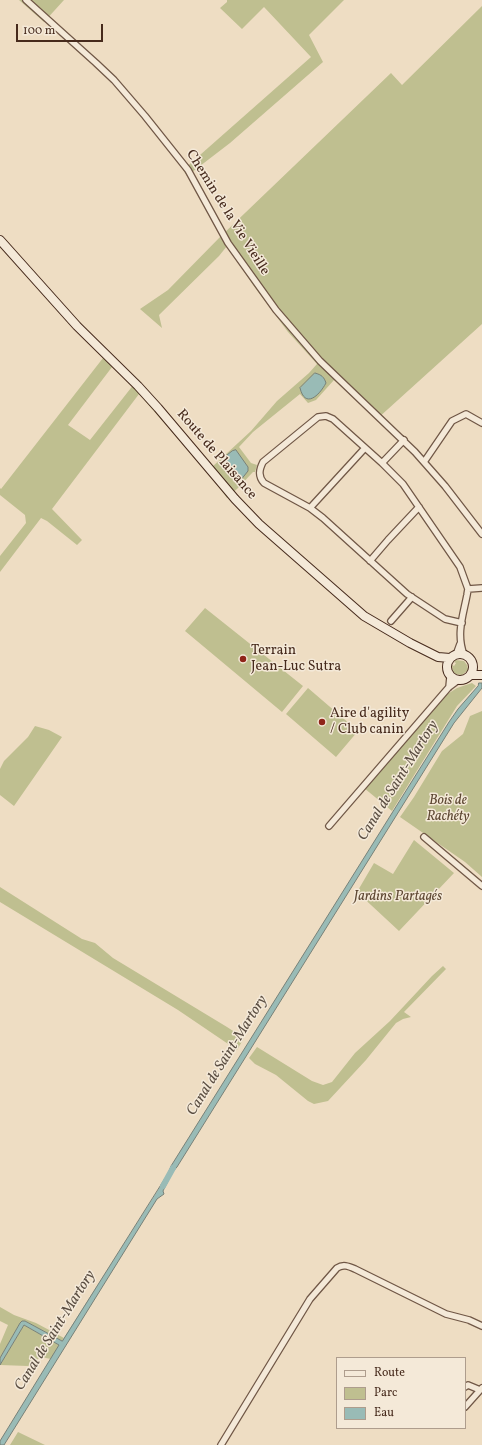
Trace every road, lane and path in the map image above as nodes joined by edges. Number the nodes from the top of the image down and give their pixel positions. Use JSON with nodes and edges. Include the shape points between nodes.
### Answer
{"nodes":[{"id":1,"x":26,"y":0,"type":"edge"},
{"id":2,"x":0,"y":240,"type":"edge"},
{"id":3,"x":482,"y":423,"type":"edge"},
{"id":4,"x":404,"y":440,"type":"junction"},
{"id":5,"x":364,"y":448,"type":"junction"},
{"id":6,"x":382,"y":462,"type":"junction"},
{"id":7,"x":424,"y":462,"type":"junction"},
{"id":8,"x":419,"y":507,"type":"junction"},
{"id":9,"x":310,"y":508,"type":"junction"},
{"id":10,"x":482,"y":534,"type":"edge"},
{"id":11,"x":370,"y":561,"type":"junction"},
{"id":12,"x":482,"y":588,"type":"edge"},
{"id":13,"x":468,"y":589,"type":"junction"},
{"id":14,"x":412,"y":597,"type":"junction"},
{"id":15,"x":391,"y":621,"type":"dead end"},
{"id":16,"x":462,"y":623,"type":"junction"},
{"id":17,"x":454,"y":659,"type":"junction"},
{"id":18,"x":472,"y":672,"type":"junction"},
{"id":19,"x":482,"y":675,"type":"edge"},
{"id":20,"x":453,"y":679,"type":"junction"},
{"id":21,"x":329,"y":826,"type":"dead end"},
{"id":22,"x":424,"y":837,"type":"dead end"},
{"id":23,"x":482,"y":886,"type":"edge"},
{"id":24,"x":482,"y":1326,"type":"edge"},
{"id":25,"x":466,"y":1386,"type":"edge"},
{"id":26,"x":481,"y":1389,"type":"edge"},
{"id":27,"x":466,"y":1406,"type":"edge"},
{"id":28,"x":221,"y":1445,"type":"edge"}],
"edges":[{"from":1,"to":4,"type":"street","name":"Chemin de la Vie Vieille","via":[[114,80],[145,116],[188,170],[228,243],[276,310],[320,361]]},
{"from":2,"to":17,"type":"main road","name":"Route de Plaisance","via":[[73,321],[158,408],[259,524],[364,616],[438,657]]},
{"from":3,"to":7,"type":"street","via":[[466,414],[452,421]]},
{"from":4,"to":6,"type":"street"},
{"from":4,"to":7,"type":"street","name":"Chemin de la Vie Vieille"},
{"from":5,"to":6,"type":"street"},
{"from":5,"to":9,"type":"street"},
{"from":5,"to":9,"type":"street","via":[[333,419],[326,416],[318,417],[263,462],[259,471],[264,483]]},
{"from":6,"to":8,"type":"street","via":[[403,484]]},
{"from":7,"to":10,"type":"street","name":"Chemin de la Vie Vieille"},
{"from":8,"to":11,"type":"street"},
{"from":8,"to":13,"type":"street","via":[[460,567]]},
{"from":9,"to":11,"type":"street"},
{"from":11,"to":14,"type":"street"},
{"from":12,"to":13,"type":"street"},
{"from":13,"to":16,"type":"street"},
{"from":14,"to":15,"type":"street"},
{"from":14,"to":16,"type":"street","via":[[445,619]]},
{"from":16,"to":17,"type":"street","via":[[460,644]]},
{"from":17,"to":18,"type":"main road","via":[[470,658]]},
{"from":17,"to":20,"type":"main road","via":[[447,673]]},
{"from":18,"to":19,"type":"main road"},
{"from":18,"to":20,"type":"main road","via":[[465,680]]},
{"from":20,"to":21,"type":"street","via":[[449,687]]},
{"from":22,"to":23,"type":"street"},
{"from":24,"to":28,"type":"street","via":[[446,1314],[355,1269],[346,1265],[341,1266],[310,1299]]},
{"from":25,"to":26,"type":"street"},
{"from":26,"to":27,"type":"street"}]}
